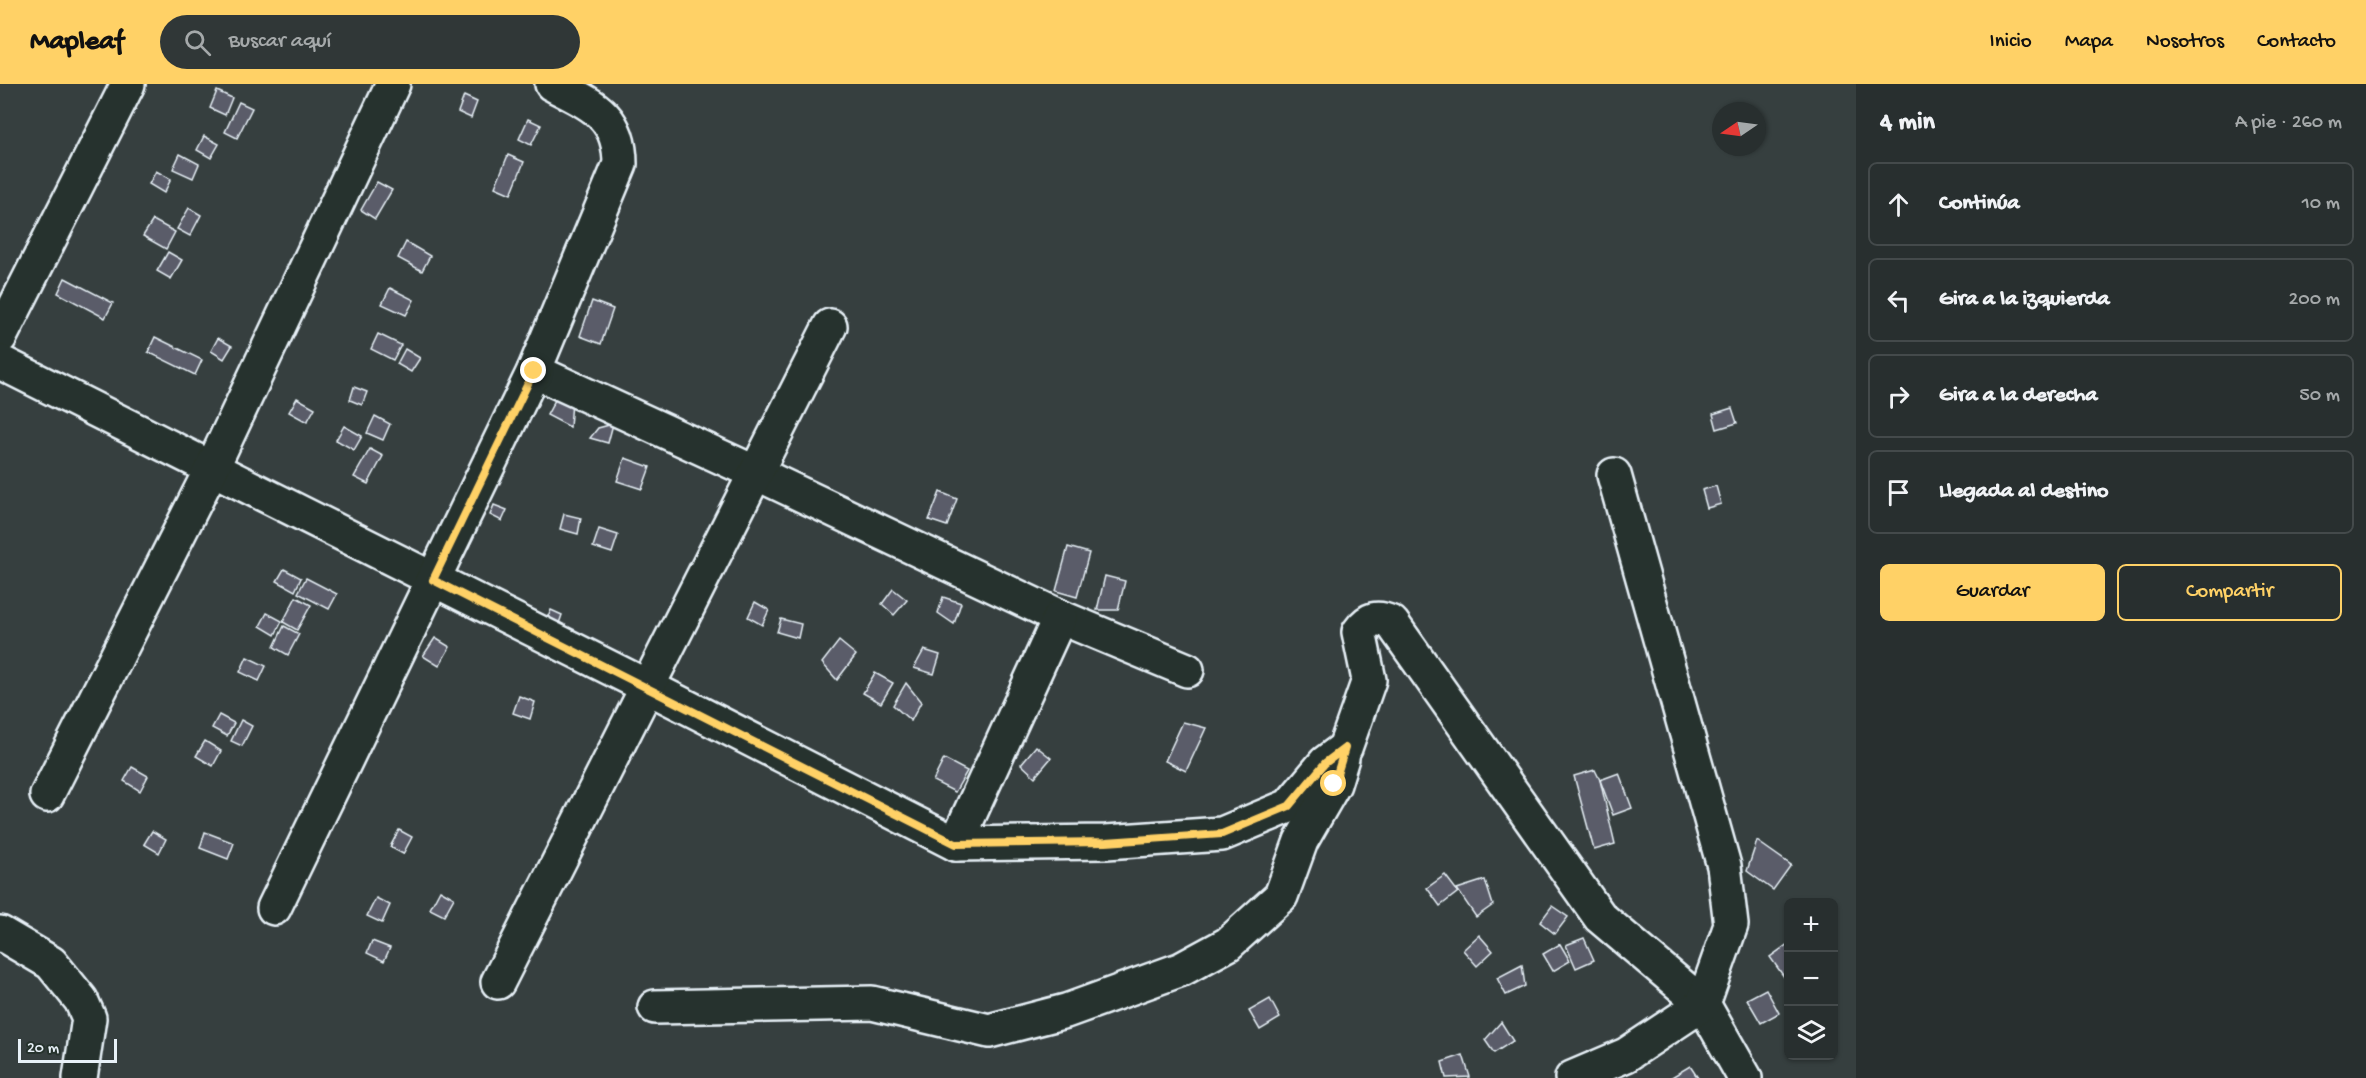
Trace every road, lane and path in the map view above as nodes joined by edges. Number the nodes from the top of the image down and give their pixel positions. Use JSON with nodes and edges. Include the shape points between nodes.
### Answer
{"nodes":[{"id":1,"x":128,"y":84,"type":"edge"},
{"id":2,"x":393,"y":84,"type":"edge"},
{"id":3,"x":552,"y":84,"type":"edge"},
{"id":4,"x":830,"y":326,"type":"dead end"},
{"id":5,"x":0,"y":337,"type":"edge"},
{"id":6,"x":0,"y":362,"type":"edge"},
{"id":7,"x":534,"y":371,"type":"junction"},
{"id":8,"x":212,"y":468,"type":"junction"},
{"id":9,"x":756,"y":473,"type":"junction"},
{"id":10,"x":1614,"y":475,"type":"dead end"},
{"id":11,"x":433,"y":580,"type":"junction"},
{"id":12,"x":1060,"y":617,"type":"junction"},
{"id":13,"x":1187,"y":670,"type":"dead end"},
{"id":14,"x":648,"y":687,"type":"junction"},
{"id":15,"x":1345,"y":748,"type":"junction"},
{"id":16,"x":47,"y":795,"type":"dead end"},
{"id":17,"x":956,"y":844,"type":"junction"},
{"id":18,"x":274,"y":908,"type":"dead end"},
{"id":19,"x":0,"y":933,"type":"edge"},
{"id":20,"x":498,"y":982,"type":"dead end"},
{"id":21,"x":1703,"y":1004,"type":"junction"},
{"id":22,"x":655,"y":1007,"type":"dead end"},
{"id":23,"x":80,"y":1078,"type":"edge"},
{"id":24,"x":1572,"y":1078,"type":"edge"},
{"id":25,"x":1745,"y":1078,"type":"edge"}],
"edges":[{"from":1,"to":5,"type":"street"},
{"from":2,"to":8,"type":"street"},
{"from":3,"to":7,"type":"street","via":[[605,116],[615,130],[620,164]]},
{"from":4,"to":9,"type":"street"},
{"from":6,"to":8,"type":"street"},
{"from":7,"to":9,"type":"street"},
{"from":7,"to":11,"type":"street"},
{"from":8,"to":11,"type":"street"},
{"from":8,"to":16,"type":"street"},
{"from":9,"to":12,"type":"street"},
{"from":9,"to":14,"type":"street"},
{"from":10,"to":21,"type":"street","via":[[1724,866],[1731,925]]},
{"from":11,"to":14,"type":"street"},
{"from":11,"to":18,"type":"street"},
{"from":12,"to":13,"type":"street"},
{"from":12,"to":17,"type":"street"},
{"from":14,"to":17,"type":"street"},
{"from":14,"to":20,"type":"street"},
{"from":15,"to":17,"type":"street","via":[[1325,763],[1289,806],[1222,834],[1106,842]]},
{"from":15,"to":21,"type":"street","via":[[1369,680],[1359,632],[1367,621],[1380,618],[1392,623],[1600,917]]},
{"from":15,"to":22,"type":"street","via":[[1334,784],[1300,841],[1281,896],[1228,944],[1182,969],[1066,1011],[989,1031],[872,1003]]},
{"from":19,"to":23,"type":"street","via":[[51,963],[81,1000],[89,1018]]},
{"from":21,"to":24,"type":"street","via":[[1626,1054]]},
{"from":21,"to":25,"type":"street"}]}
